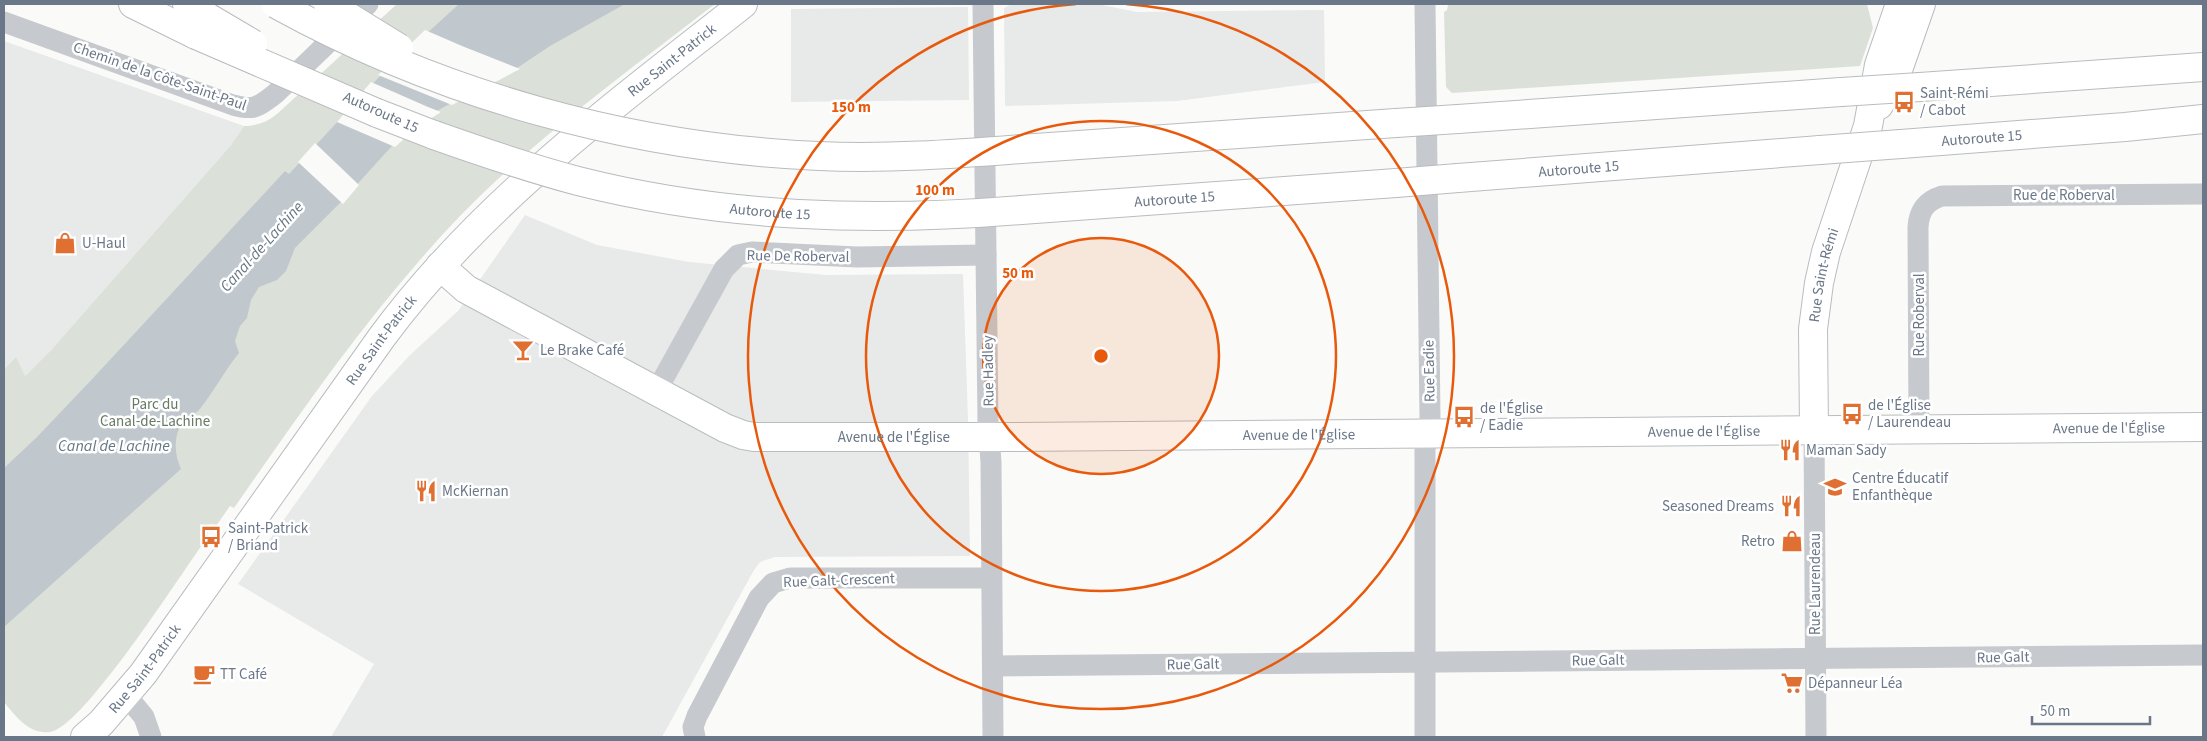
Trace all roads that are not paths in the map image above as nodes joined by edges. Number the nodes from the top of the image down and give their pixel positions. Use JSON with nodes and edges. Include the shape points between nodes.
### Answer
{"nodes":[{"id":1,"x":133,"y":4,"type":"edge"},
{"id":2,"x":276,"y":4,"type":"edge"},
{"id":3,"x":328,"y":4,"type":"edge"},
{"id":4,"x":368,"y":4,"type":"edge"},
{"id":5,"x":743,"y":4,"type":"edge"},
{"id":6,"x":983,"y":4,"type":"edge"},
{"id":7,"x":1426,"y":4,"type":"edge"},
{"id":8,"x":1900,"y":4,"type":"edge"},
{"id":9,"x":1921,"y":4,"type":"edge"},
{"id":10,"x":197,"y":19,"type":"edge"},
{"id":11,"x":4,"y":22,"type":"edge"},
{"id":12,"x":2203,"y":67,"type":"edge"},
{"id":13,"x":481,"y":93,"type":"junction"},
{"id":14,"x":2203,"y":119,"type":"edge"},
{"id":15,"x":1868,"y":126,"type":"junction"},
{"id":16,"x":2124,"y":127,"type":"junction"},
{"id":17,"x":2203,"y":130,"type":"edge"},
{"id":18,"x":2203,"y":194,"type":"edge"},
{"id":19,"x":1927,"y":203,"type":"joint"},
{"id":20,"x":986,"y":255,"type":"junction"},
{"id":21,"x":440,"y":266,"type":"junction"},
{"id":22,"x":657,"y":390,"type":"junction"},
{"id":23,"x":2203,"y":428,"type":"edge"},
{"id":24,"x":1814,"y":430,"type":"junction"},
{"id":25,"x":1919,"y":430,"type":"junction"},
{"id":26,"x":1428,"y":433,"type":"junction"},
{"id":27,"x":989,"y":437,"type":"junction"},
{"id":28,"x":991,"y":578,"type":"junction"},
{"id":29,"x":2203,"y":655,"type":"edge"},
{"id":30,"x":1815,"y":658,"type":"junction"},
{"id":31,"x":1425,"y":662,"type":"junction"},
{"id":32,"x":993,"y":666,"type":"junction"},
{"id":33,"x":126,"y":695,"type":"junction"},
{"id":34,"x":85,"y":737,"type":"edge"},
{"id":35,"x":151,"y":737,"type":"edge"},
{"id":36,"x":695,"y":737,"type":"edge"},
{"id":37,"x":993,"y":737,"type":"edge"},
{"id":38,"x":1425,"y":737,"type":"edge"},
{"id":39,"x":1816,"y":737,"type":"edge"}],
"edges":[{"from":1,"to":10,"type":"main road","name":"Autoroute 15"},
{"from":2,"to":13,"type":"main road","bridge":true,"via":[[366,49]]},
{"from":3,"to":13,"type":"main road","bridge":true},
{"from":4,"to":11,"type":"street","name":"Chemin de la Côte-Saint-Paul","via":[[274,94],[252,109]]},
{"from":5,"to":21,"type":"main road","name":"Rue Saint-Patrick","via":[[566,144],[504,200]]},
{"from":6,"to":20,"type":"street","name":"Rue Hadley"},
{"from":7,"to":26,"type":"street","name":"Rue Eadie"},
{"from":8,"to":15,"type":"main road","name":"Rue Saint-Rémi","via":[[1879,65]]},
{"from":9,"to":15,"type":"main road","name":"Rue Saint-Rémi","via":[[1898,70]]},
{"from":10,"to":16,"type":"main road","name":"Autoroute 15","bridge":true,"via":[[377,112],[546,172],[675,201],[754,211],[849,217],[942,216]]},
{"from":12,"to":13,"type":"main road","bridge":true,"via":[[920,156],[855,157],[729,149],[605,128]]},
{"from":14,"to":16,"type":"main road","name":"Autoroute 15"},
{"from":15,"to":24,"type":"main road","name":"Rue Saint-Rémi","via":[[1826,252],[1816,294]]},
{"from":16,"to":17,"type":"main road"},
{"from":18,"to":19,"type":"street","name":"Rue de Roberval","via":[[1942,196]]},
{"from":19,"to":25,"type":"street","name":"Rue Roberval","via":[[1920,212],[1918,227]]},
{"from":20,"to":22,"type":"street","name":"Rue De Roberval","via":[[857,257],[752,252],[738,255],[720,275]]},
{"from":20,"to":27,"type":"street","name":"Rue Hadley"},
{"from":21,"to":22,"type":"main road","name":"Avenue de l'Église","via":[[466,289]]},
{"from":21,"to":33,"type":"main road","name":"Rue Saint-Patrick","via":[[367,357]]},
{"from":22,"to":27,"type":"main road","name":"Avenue de l'Église","via":[[744,436]]},
{"from":23,"to":25,"type":"main road","name":"Avenue de l'Église"},
{"from":24,"to":25,"type":"main road","name":"Avenue de l'Église"},
{"from":24,"to":26,"type":"main road","name":"Avenue de l'Église"},
{"from":24,"to":30,"type":"street","name":"Rue Laurendeau"},
{"from":26,"to":27,"type":"main road","name":"Avenue de l'Église"},
{"from":26,"to":31,"type":"street","name":"Rue Eadie","via":[[1425,450]]},
{"from":27,"to":28,"type":"street","name":"Rue Hadley"},
{"from":28,"to":32,"type":"street","name":"Rue Hadley"},
{"from":28,"to":36,"type":"street","name":"Rue Galt-Crescent","via":[[790,578],[773,583],[759,598],[697,716],[693,727]]},
{"from":29,"to":30,"type":"street","name":"Rue Galt"},
{"from":30,"to":31,"type":"street","name":"Rue Galt"},
{"from":30,"to":39,"type":"street","name":"Rue Laurendeau"},
{"from":31,"to":32,"type":"street","name":"Rue Galt"},
{"from":31,"to":38,"type":"street","name":"Rue Eadie"},
{"from":32,"to":37,"type":"street","name":"Rue Hadley"},
{"from":33,"to":34,"type":"main road","name":"Rue Saint-Patrick"},
{"from":33,"to":35,"type":"street","via":[[144,717]]}]}
